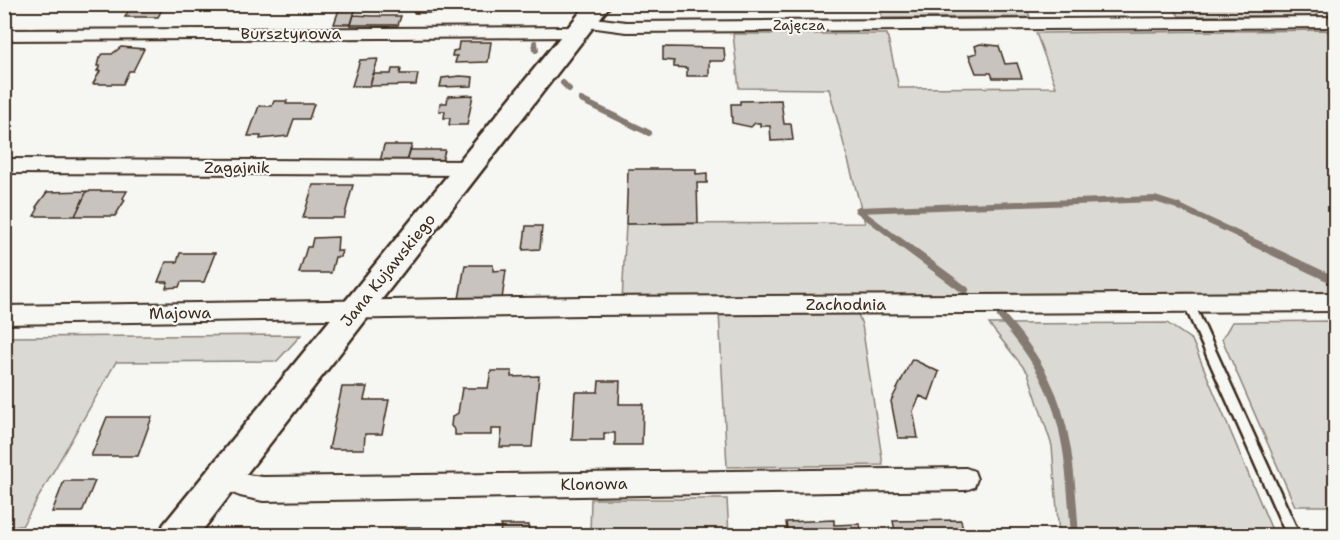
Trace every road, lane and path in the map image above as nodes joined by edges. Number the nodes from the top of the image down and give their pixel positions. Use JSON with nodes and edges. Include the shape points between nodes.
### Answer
{"nodes":[{"id":1,"x":588,"y":20,"type":"edge"},
{"id":2,"x":1335,"y":22,"type":"edge"},
{"id":3,"x":4,"y":34,"type":"edge"},
{"id":4,"x":4,"y":166,"type":"edge"},
{"id":5,"x":470,"y":168,"type":"junction"},
{"id":6,"x":1188,"y":302,"type":"junction"},
{"id":7,"x":1335,"y":302,"type":"edge"},
{"id":8,"x":356,"y":310,"type":"junction"},
{"id":9,"x":4,"y":315,"type":"edge"},
{"id":10,"x":223,"y":478,"type":"junction"},
{"id":11,"x":966,"y":479,"type":"dead end"},
{"id":12,"x":176,"y":536,"type":"edge"},
{"id":13,"x":1294,"y":536,"type":"edge"}],
"edges":[{"from":1,"to":2,"type":"street","name":"Zajęcza","via":[[626,27]]},
{"from":1,"to":3,"type":"street","name":"Bursztynowa"},
{"from":1,"to":5,"type":"main road","name":"Jana Kujawskiego"},
{"from":4,"to":5,"type":"street","name":"Zagajnik"},
{"from":5,"to":8,"type":"main road","name":"Jana Kujawskiego"},
{"from":6,"to":7,"type":"street","name":"Zachodnia"},
{"from":6,"to":8,"type":"street","name":"Zachodnia"},
{"from":6,"to":13,"type":"lane"},
{"from":8,"to":9,"type":"street","name":"Majowa"},
{"from":8,"to":10,"type":"main road","name":"Jana Kujawskiego"},
{"from":10,"to":11,"type":"street","name":"Klonowa","via":[[263,489]]},
{"from":10,"to":12,"type":"main road","name":"Jana Kujawskiego"}]}
